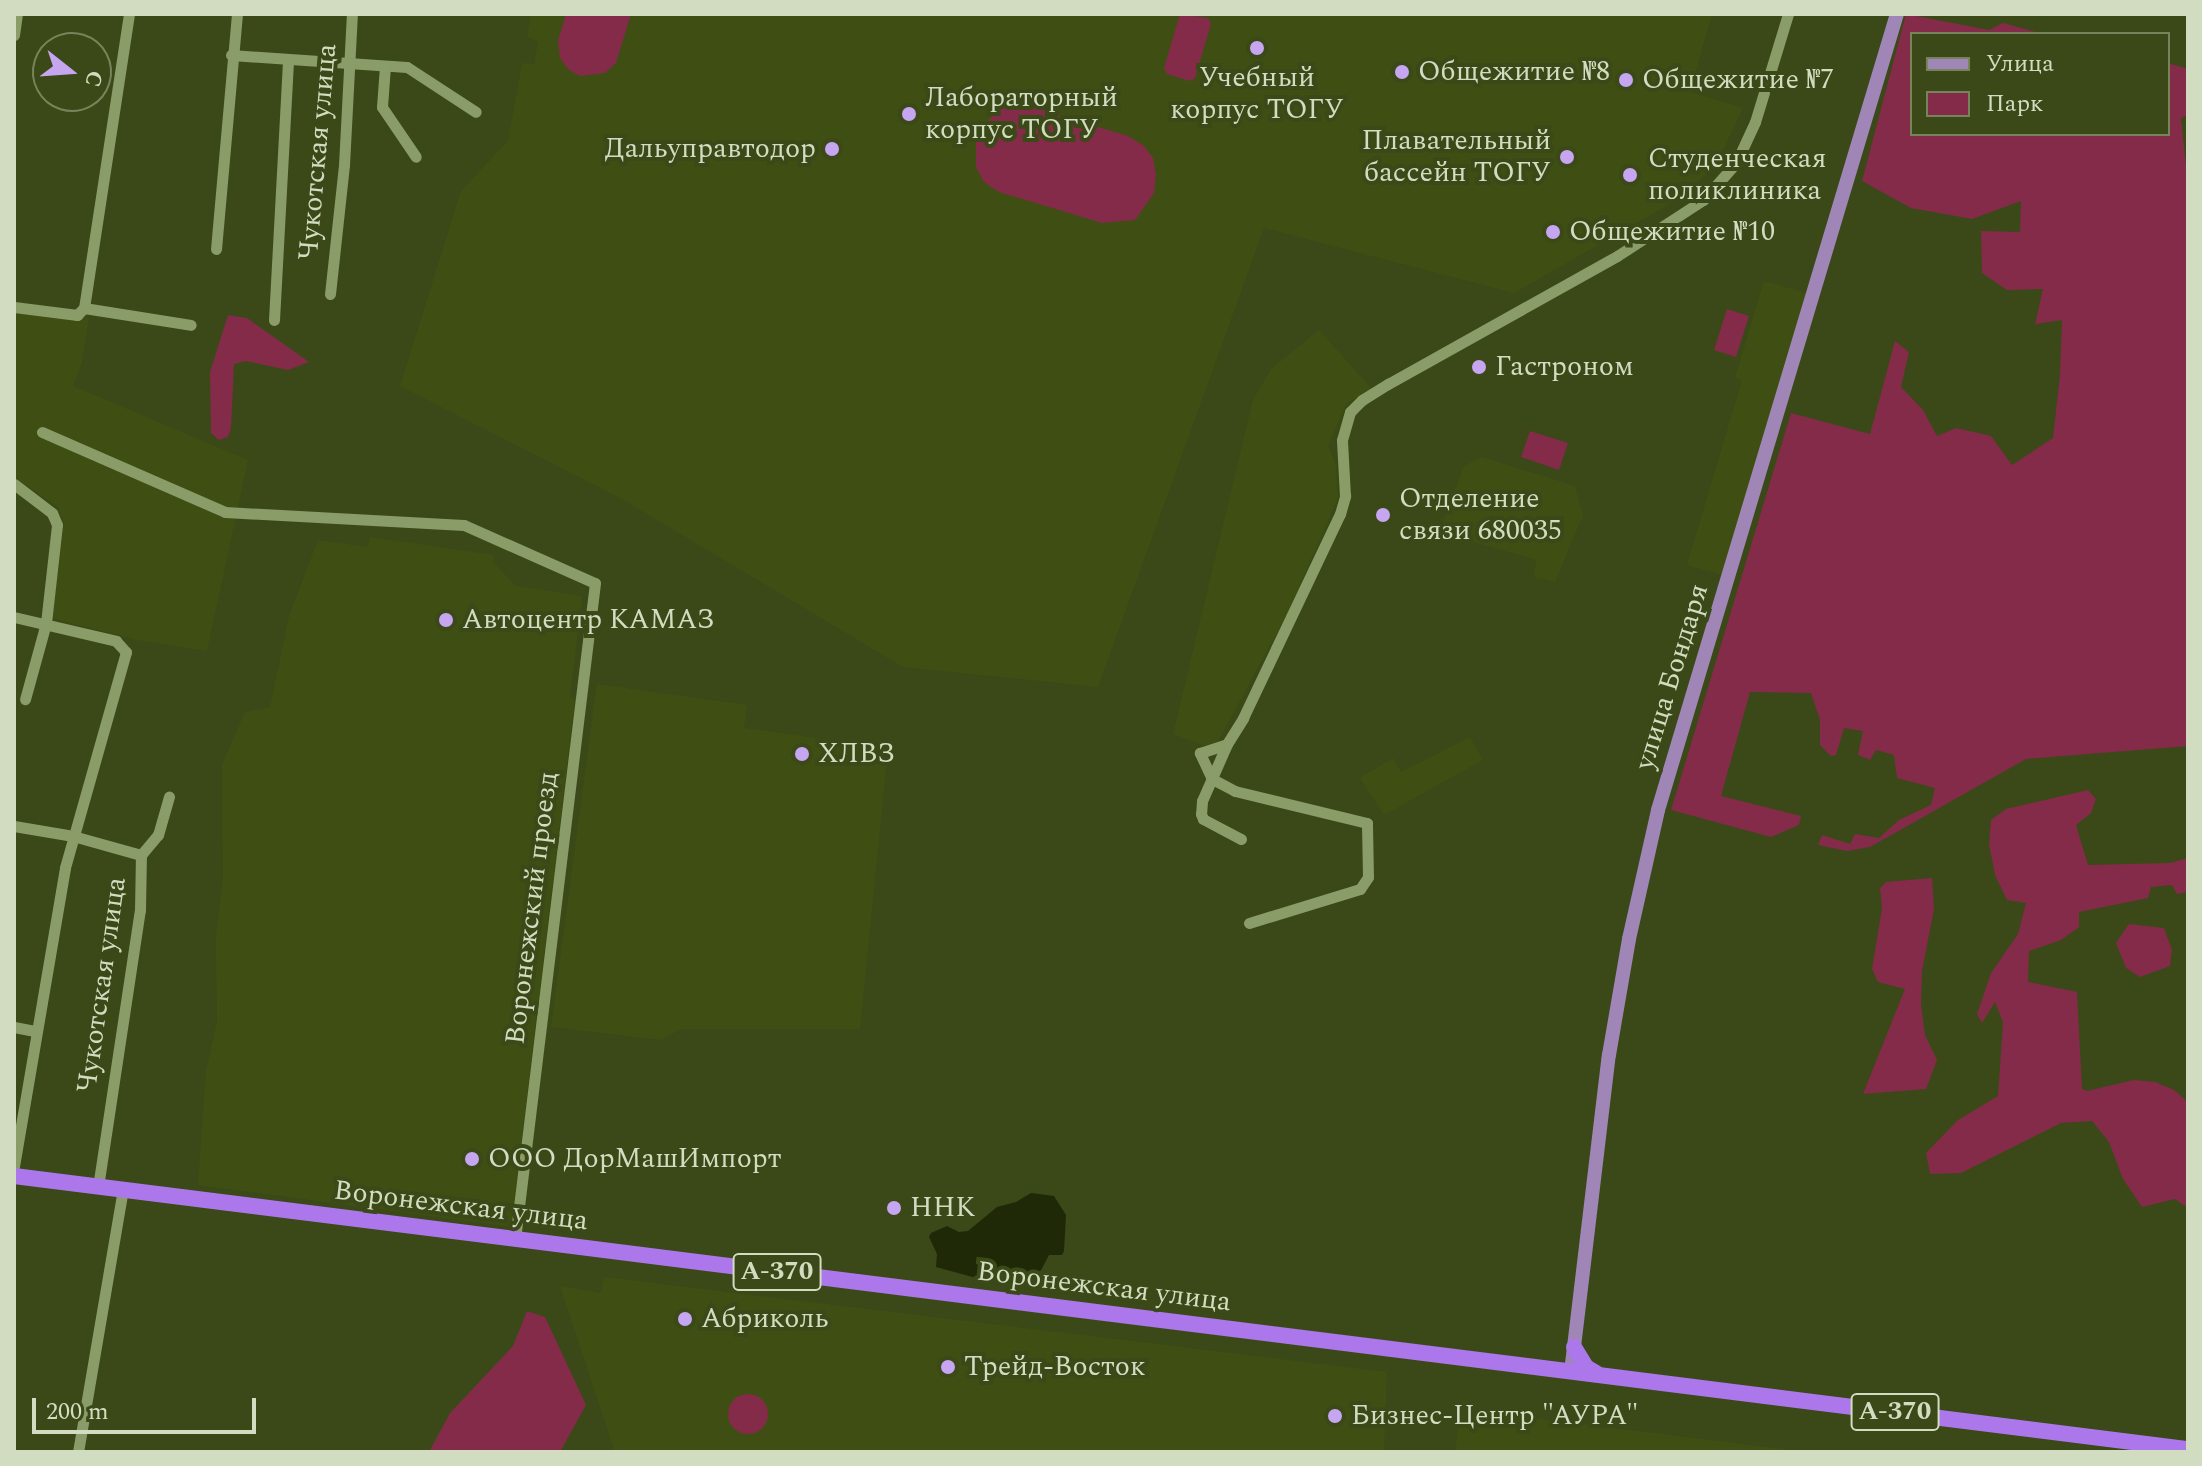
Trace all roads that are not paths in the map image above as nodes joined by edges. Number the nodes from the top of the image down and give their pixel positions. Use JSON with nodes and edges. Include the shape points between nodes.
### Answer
{"nodes":[{"id":1,"x":17,"y":14,"type":"edge"},
{"id":2,"x":129,"y":14,"type":"edge"},
{"id":3,"x":237,"y":14,"type":"edge"},
{"id":4,"x":352,"y":14,"type":"edge"},
{"id":5,"x":1788,"y":14,"type":"edge"},
{"id":6,"x":1897,"y":14,"type":"edge"},
{"id":7,"x":14,"y":35,"type":"edge"},
{"id":8,"x":231,"y":55,"type":"junction"},
{"id":9,"x":288,"y":59,"type":"junction"},
{"id":10,"x":350,"y":64,"type":"junction"},
{"id":11,"x":385,"y":66,"type":"junction"},
{"id":12,"x":476,"y":112,"type":"dead end"},
{"id":13,"x":416,"y":157,"type":"dead end"},
{"id":14,"x":216,"y":249,"type":"dead end"},
{"id":15,"x":330,"y":294,"type":"dead end"},
{"id":16,"x":14,"y":307,"type":"edge"},
{"id":17,"x":84,"y":308,"type":"junction"},
{"id":18,"x":274,"y":320,"type":"dead end"},
{"id":19,"x":191,"y":325,"type":"dead end"},
{"id":20,"x":42,"y":432,"type":"dead end"},
{"id":21,"x":14,"y":484,"type":"edge"},
{"id":22,"x":14,"y":617,"type":"edge"},
{"id":23,"x":46,"y":623,"type":"junction"},
{"id":24,"x":25,"y":699,"type":"dead end"},
{"id":25,"x":1227,"y":744,"type":"junction"},
{"id":26,"x":1212,"y":779,"type":"junction"},
{"id":27,"x":169,"y":797,"type":"dead end"},
{"id":28,"x":14,"y":826,"type":"edge"},
{"id":29,"x":73,"y":836,"type":"junction"},
{"id":30,"x":1241,"y":839,"type":"dead end"},
{"id":31,"x":141,"y":855,"type":"junction"},
{"id":32,"x":1249,"y":923,"type":"dead end"},
{"id":33,"x":14,"y":1027,"type":"edge"},
{"id":34,"x":35,"y":1031,"type":"junction"},
{"id":35,"x":14,"y":1167,"type":"edge"},
{"id":36,"x":14,"y":1176,"type":"edge"},
{"id":37,"x":98,"y":1187,"type":"junction"},
{"id":38,"x":123,"y":1189,"type":"junction"},
{"id":39,"x":515,"y":1239,"type":"junction"},
{"id":40,"x":1574,"y":1347,"type":"junction"},
{"id":41,"x":1540,"y":1368,"type":"junction"},
{"id":42,"x":1571,"y":1372,"type":"junction"},
{"id":43,"x":1601,"y":1376,"type":"junction"},
{"id":44,"x":2188,"y":1449,"type":"edge"},
{"id":45,"x":78,"y":1452,"type":"edge"}],
"edges":[{"from":1,"to":7,"type":"street"},
{"from":2,"to":17,"type":"street"},
{"from":3,"to":8,"type":"street"},
{"from":4,"to":10,"type":"street","name":"Чукотская улица"},
{"from":5,"to":25,"type":"street","via":[[1749,136],[1736,163],[1703,200],[1617,256],[1388,384],[1350,412],[1342,440],[1345,496],[1340,514],[1262,682]]},
{"from":6,"to":40,"type":"main road","name":"улица Бондаря","via":[[1658,810],[1609,1055]]},
{"from":8,"to":9,"type":"street"},
{"from":8,"to":14,"type":"street"},
{"from":9,"to":10,"type":"street"},
{"from":9,"to":18,"type":"street"},
{"from":10,"to":11,"type":"street"},
{"from":10,"to":15,"type":"street","name":"Чукотская улица"},
{"from":11,"to":12,"type":"street","via":[[407,67]]},
{"from":11,"to":13,"type":"street","via":[[382,107]]},
{"from":16,"to":17,"type":"street","via":[[77,315]]},
{"from":17,"to":19,"type":"street"},
{"from":20,"to":39,"type":"street","name":"Воронежский проезд","via":[[225,512],[464,525],[595,583]]},
{"from":21,"to":23,"type":"street","via":[[52,513],[57,535]]},
{"from":22,"to":23,"type":"street"},
{"from":23,"to":24,"type":"street"},
{"from":23,"to":29,"type":"street","via":[[116,641],[126,652]]},
{"from":25,"to":26,"type":"street"},
{"from":25,"to":26,"type":"street","via":[[1200,753]]},
{"from":26,"to":30,"type":"street","via":[[1202,801],[1203,819]]},
{"from":26,"to":32,"type":"street","via":[[1235,791],[1367,823],[1368,877],[1360,889]]},
{"from":27,"to":31,"type":"street","name":"Чукотская улица","via":[[158,835]]},
{"from":28,"to":29,"type":"street"},
{"from":29,"to":31,"type":"street"},
{"from":29,"to":34,"type":"street"},
{"from":31,"to":37,"type":"street","name":"Чукотская улица","via":[[140,910]]},
{"from":33,"to":34,"type":"street"},
{"from":34,"to":35,"type":"street"},
{"from":36,"to":37,"type":"highway","name":"Воронежская улица","number":"А-370"},
{"from":37,"to":38,"type":"highway","name":"Воронежская улица","number":"А-370"},
{"from":38,"to":39,"type":"highway","name":"Воронежская улица","number":"А-370"},
{"from":38,"to":45,"type":"street"},
{"from":39,"to":41,"type":"highway","name":"Воронежская улица","number":"А-370"},
{"from":40,"to":41,"type":"main road","via":[[1559,1361]]},
{"from":40,"to":42,"type":"main road","name":"улица Бондаря"},
{"from":40,"to":43,"type":"highway","via":[[1586,1367]]},
{"from":41,"to":42,"type":"highway","name":"Воронежская улица","number":"А-370"},
{"from":42,"to":43,"type":"highway","name":"Воронежская улица","number":"А-370"},
{"from":43,"to":44,"type":"highway","name":"Воронежская улица","number":"А-370"}]}
